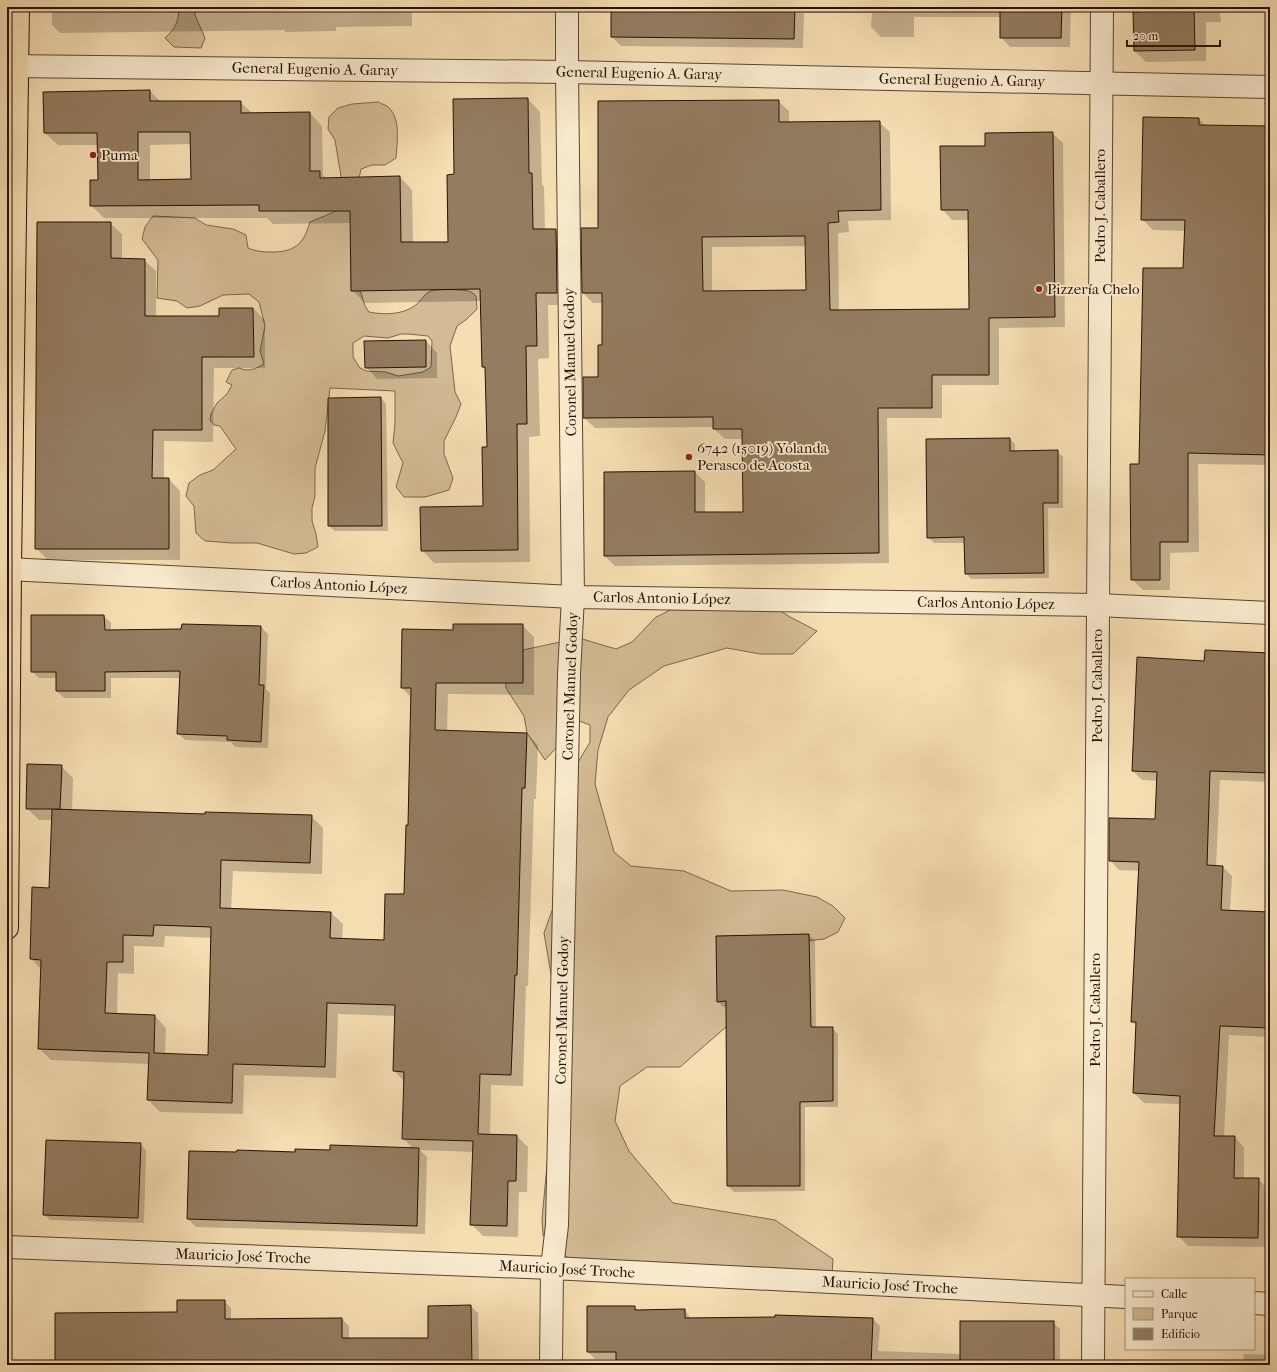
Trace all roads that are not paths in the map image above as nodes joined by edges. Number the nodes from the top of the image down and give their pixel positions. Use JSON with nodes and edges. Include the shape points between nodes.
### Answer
{"nodes":[{"id":1,"x":18,"y":7,"type":"edge"},
{"id":2,"x":567,"y":7,"type":"edge"},
{"id":3,"x":1102,"y":7,"type":"edge"},
{"id":4,"x":12,"y":66,"type":"edge"},
{"id":5,"x":566,"y":72,"type":"junction"},
{"id":6,"x":1101,"y":83,"type":"junction"},
{"id":7,"x":1270,"y":87,"type":"edge"},
{"id":8,"x":8,"y":569,"type":"edge"},
{"id":9,"x":573,"y":597,"type":"junction"},
{"id":10,"x":1098,"y":605,"type":"junction"},
{"id":11,"x":1270,"y":613,"type":"edge"},
{"id":12,"x":7,"y":928,"type":"edge"},
{"id":13,"x":7,"y":1247,"type":"edge"},
{"id":14,"x":552,"y":1268,"type":"junction"},
{"id":15,"x":1093,"y":1296,"type":"junction"},
{"id":16,"x":1125,"y":1297,"type":"edge"},
{"id":17,"x":1255,"y":1303,"type":"edge"},
{"id":18,"x":1270,"y":1304,"type":"edge"},
{"id":19,"x":551,"y":1365,"type":"edge"},
{"id":20,"x":1093,"y":1365,"type":"edge"}],
"edges":[{"from":1,"to":4,"type":"highway"},
{"from":2,"to":5,"type":"street","name":"Coronel Manuel Godoy"},
{"from":3,"to":6,"type":"street","name":"Pedro J. Caballero"},
{"from":4,"to":5,"type":"street","name":"General Eugenio A. Garay"},
{"from":4,"to":8,"type":"highway"},
{"from":5,"to":6,"type":"street","name":"General Eugenio A. Garay"},
{"from":5,"to":9,"type":"street","name":"Coronel Manuel Godoy"},
{"from":6,"to":7,"type":"street","name":"General Eugenio A. Garay"},
{"from":6,"to":10,"type":"street","name":"Pedro J. Caballero"},
{"from":8,"to":9,"type":"street","name":"Carlos Antonio López"},
{"from":8,"to":12,"type":"highway"},
{"from":9,"to":10,"type":"street","name":"Carlos Antonio López"},
{"from":9,"to":14,"type":"street","name":"Coronel Manuel Godoy","via":[[568,682],[557,1225]]},
{"from":10,"to":11,"type":"street","name":"Carlos Antonio López"},
{"from":10,"to":15,"type":"street","name":"Pedro J. Caballero"},
{"from":13,"to":14,"type":"street","name":"Mauricio José Troche"},
{"from":14,"to":15,"type":"street","name":"Mauricio José Troche"},
{"from":14,"to":19,"type":"street","name":"Coronel Manuel Godoy"},
{"from":15,"to":16,"type":"street","name":"Mauricio José Troche"},
{"from":15,"to":20,"type":"street","name":"Pedro J. Caballero"},
{"from":17,"to":18,"type":"street"}]}
